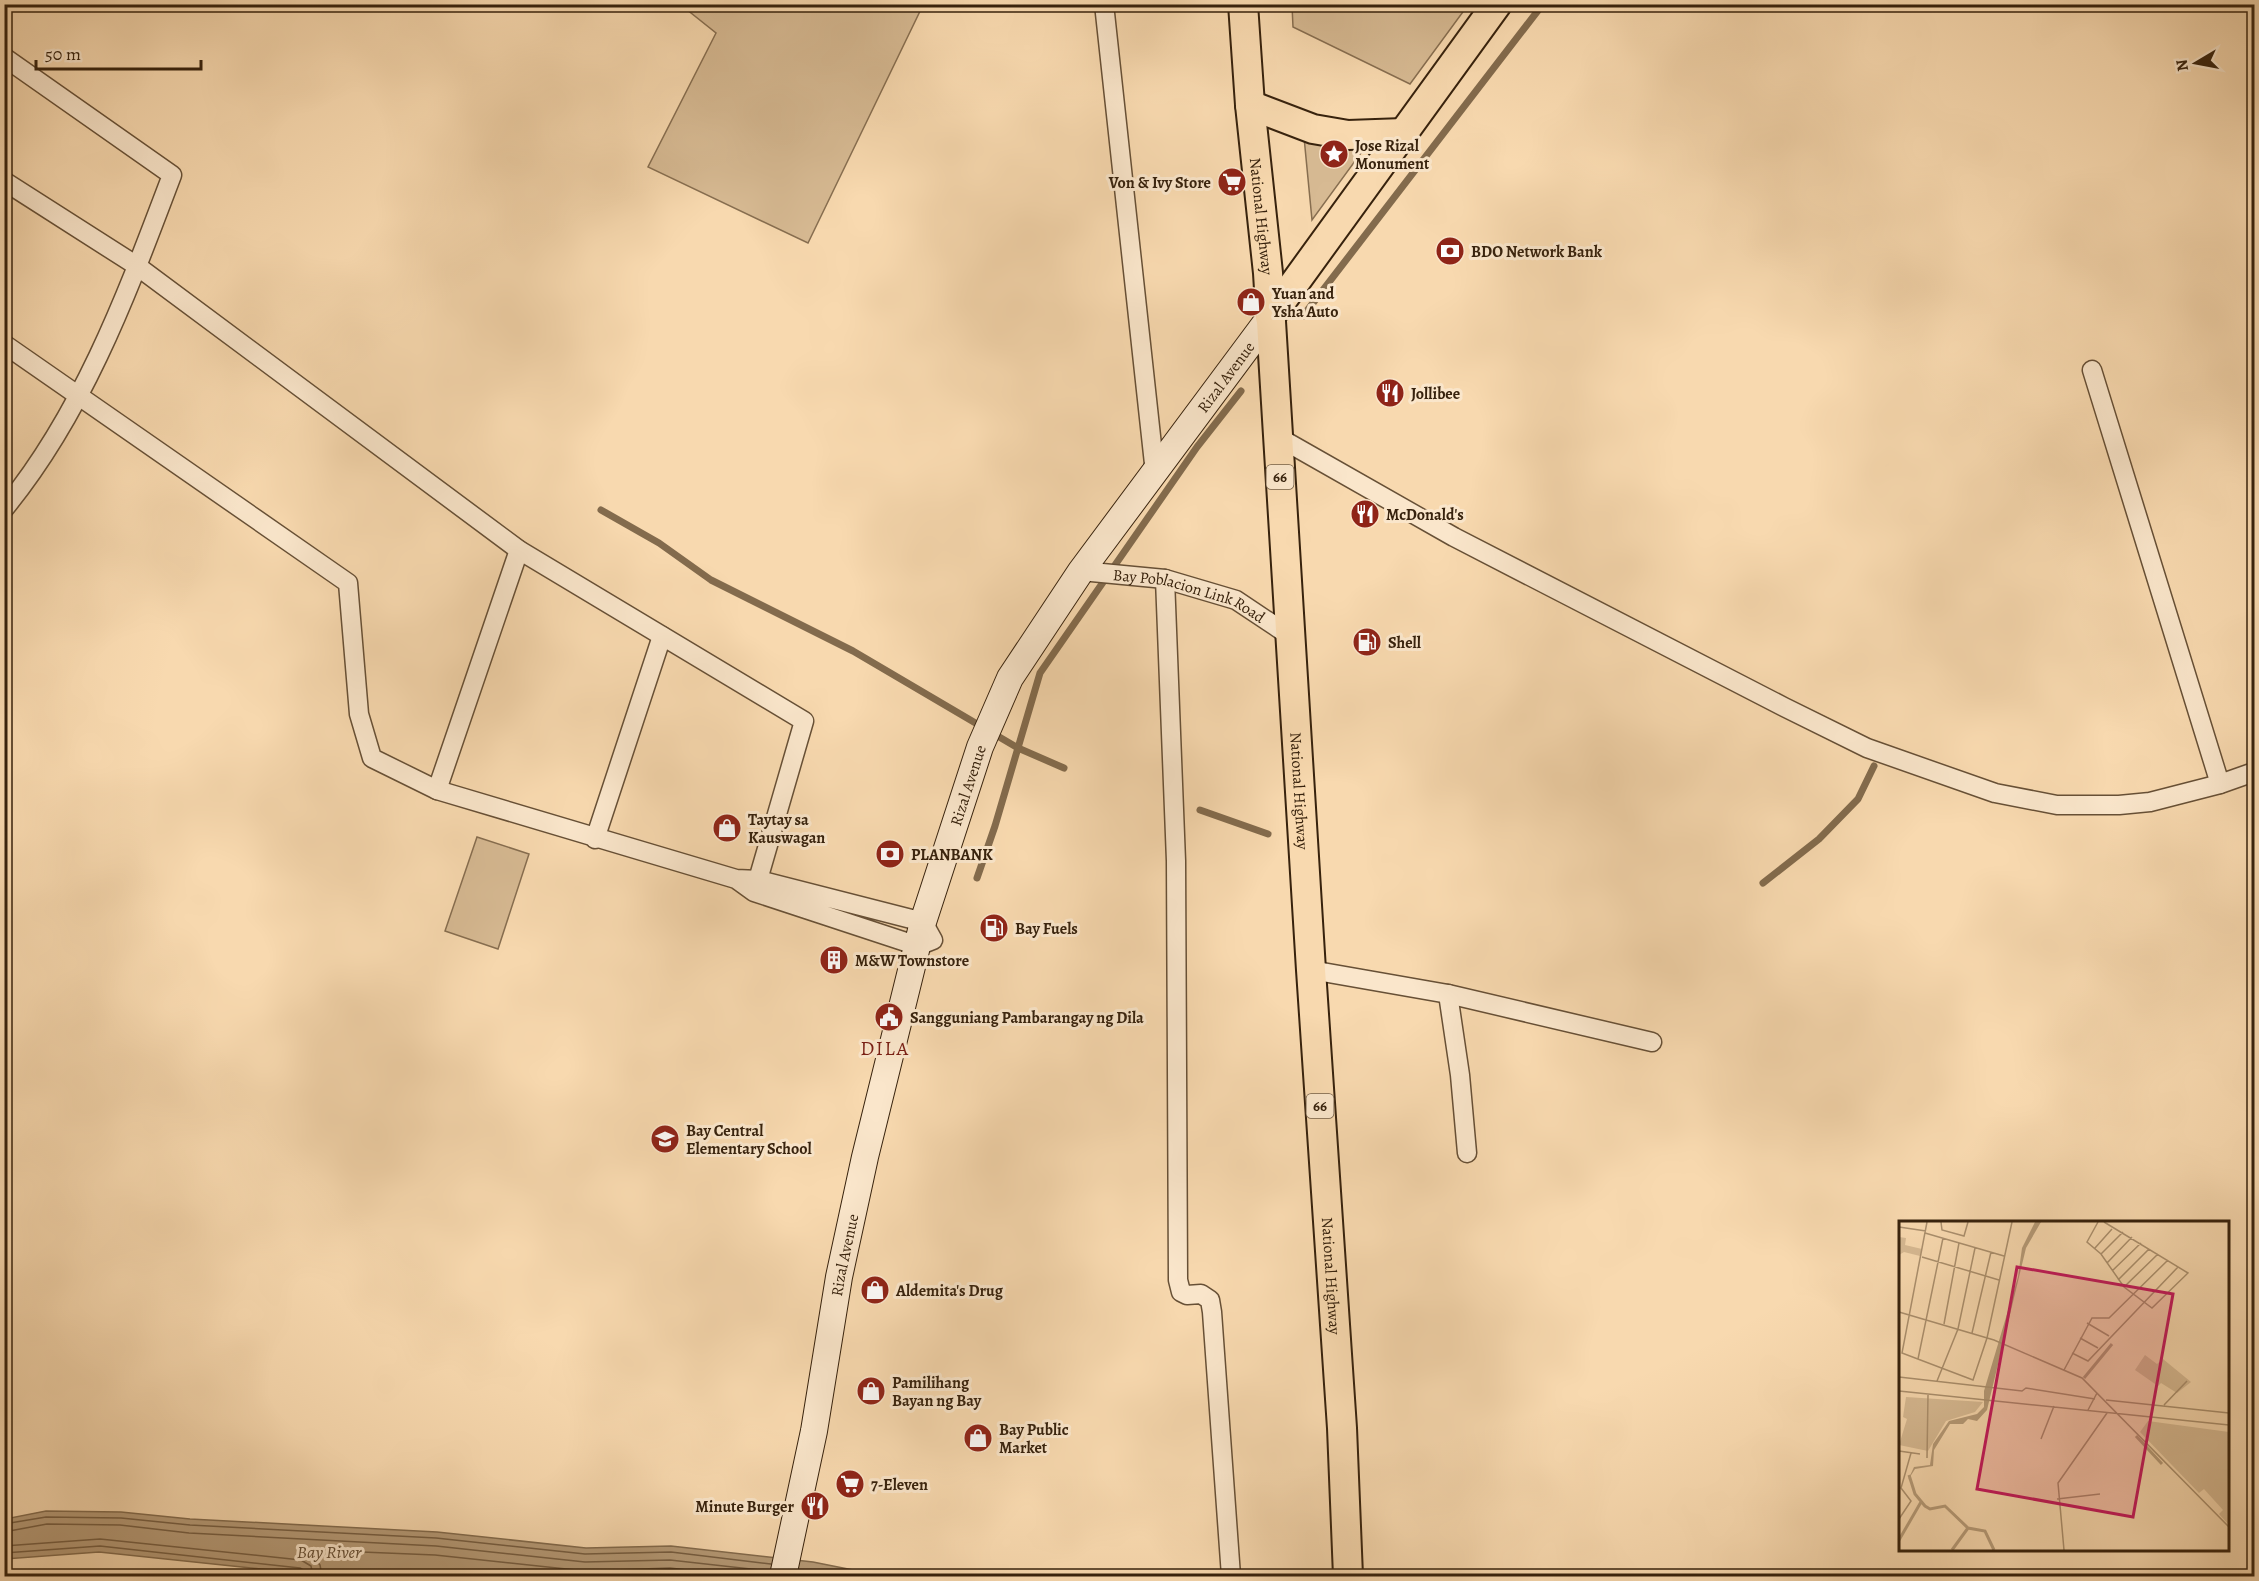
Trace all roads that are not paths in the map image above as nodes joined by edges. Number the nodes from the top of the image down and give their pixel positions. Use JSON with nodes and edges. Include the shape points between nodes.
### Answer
{"nodes":[{"id":1,"x":1104,"y":4,"type":"edge"},
{"id":2,"x":1244,"y":4,"type":"edge"},
{"id":3,"x":1497,"y":4,"type":"edge"},
{"id":4,"x":4,"y":57,"type":"edge"},
{"id":5,"x":1250,"y":105,"type":"junction"},
{"id":6,"x":1404,"y":133,"type":"junction"},
{"id":7,"x":4,"y":181,"type":"edge"},
{"id":8,"x":137,"y":266,"type":"junction"},
{"id":9,"x":1270,"y":317,"type":"junction"},
{"id":10,"x":4,"y":344,"type":"edge"},
{"id":11,"x":2092,"y":370,"type":"dead end"},
{"id":12,"x":79,"y":398,"type":"junction"},
{"id":13,"x":1278,"y":437,"type":"junction"},
{"id":14,"x":1155,"y":473,"type":"junction"},
{"id":15,"x":8,"y":497,"type":"edge"},
{"id":16,"x":519,"y":550,"type":"junction"},
{"id":17,"x":1081,"y":572,"type":"junction"},
{"id":18,"x":1165,"y":579,"type":"junction"},
{"id":19,"x":662,"y":636,"type":"junction"},
{"id":20,"x":1290,"y":636,"type":"junction"},
{"id":21,"x":2254,"y":772,"type":"edge"},
{"id":22,"x":2220,"y":784,"type":"junction"},
{"id":23,"x":437,"y":790,"type":"junction"},
{"id":24,"x":595,"y":839,"type":"junction"},
{"id":25,"x":757,"y":886,"type":"junction"},
{"id":26,"x":921,"y":934,"type":"junction"},
{"id":27,"x":1311,"y":970,"type":"junction"},
{"id":28,"x":1448,"y":994,"type":"junction"},
{"id":29,"x":1652,"y":1042,"type":"dead end"},
{"id":30,"x":1467,"y":1153,"type":"dead end"},
{"id":31,"x":785,"y":1567,"type":"edge"},
{"id":32,"x":1231,"y":1576,"type":"edge"},
{"id":33,"x":1348,"y":1576,"type":"edge"}],
"edges":[{"from":1,"to":14,"type":"street"},
{"from":2,"to":5,"type":"main road","name":"National Highway","number":"66"},
{"from":3,"to":6,"type":"main road"},
{"from":4,"to":8,"type":"street","via":[[172,175]]},
{"from":5,"to":6,"type":"main road","via":[[1313,129],[1348,135]]},
{"from":5,"to":9,"type":"main road","name":"National Highway","number":"66"},
{"from":6,"to":9,"type":"main road"},
{"from":7,"to":8,"type":"street"},
{"from":8,"to":12,"type":"street"},
{"from":8,"to":16,"type":"street"},
{"from":9,"to":13,"type":"main road","name":"National Highway","number":"66"},
{"from":9,"to":14,"type":"main road","name":"Rizal Avenue"},
{"from":10,"to":12,"type":"street"},
{"from":11,"to":22,"type":"street"},
{"from":12,"to":15,"type":"street"},
{"from":12,"to":23,"type":"street","via":[[348,583],[359,714],[372,758]]},
{"from":13,"to":20,"type":"main road","name":"National Highway","number":"66"},
{"from":13,"to":22,"type":"street","via":[[1454,537],[1867,748],[1995,793],[2057,805],[2150,802]]},
{"from":14,"to":17,"type":"main road","name":"Rizal Avenue"},
{"from":16,"to":19,"type":"street"},
{"from":16,"to":23,"type":"street"},
{"from":17,"to":18,"type":"street","name":"Bay Poblacion Link Road"},
{"from":17,"to":26,"type":"main road","name":"Rizal Avenue","via":[[1011,678],[980,747]]},
{"from":18,"to":20,"type":"street","name":"Bay Poblacion Link Road","via":[[1236,600]]},
{"from":18,"to":32,"type":"street","via":[[1176,850],[1178,1280],[1180,1292],[1201,1294],[1210,1300]]},
{"from":19,"to":24,"type":"street"},
{"from":19,"to":25,"type":"street","via":[[804,721]]},
{"from":20,"to":27,"type":"main road","name":"National Highway","number":"66"},
{"from":21,"to":22,"type":"street"},
{"from":23,"to":24,"type":"street"},
{"from":24,"to":25,"type":"street"},
{"from":25,"to":26,"type":"street"},
{"from":26,"to":31,"type":"main road","name":"Rizal Avenue","via":[[865,1157]]},
{"from":27,"to":28,"type":"street"},
{"from":27,"to":33,"type":"main road","name":"National Highway","number":"66","via":[[1342,1428]]},
{"from":28,"to":29,"type":"street"},
{"from":28,"to":30,"type":"street"}]}
